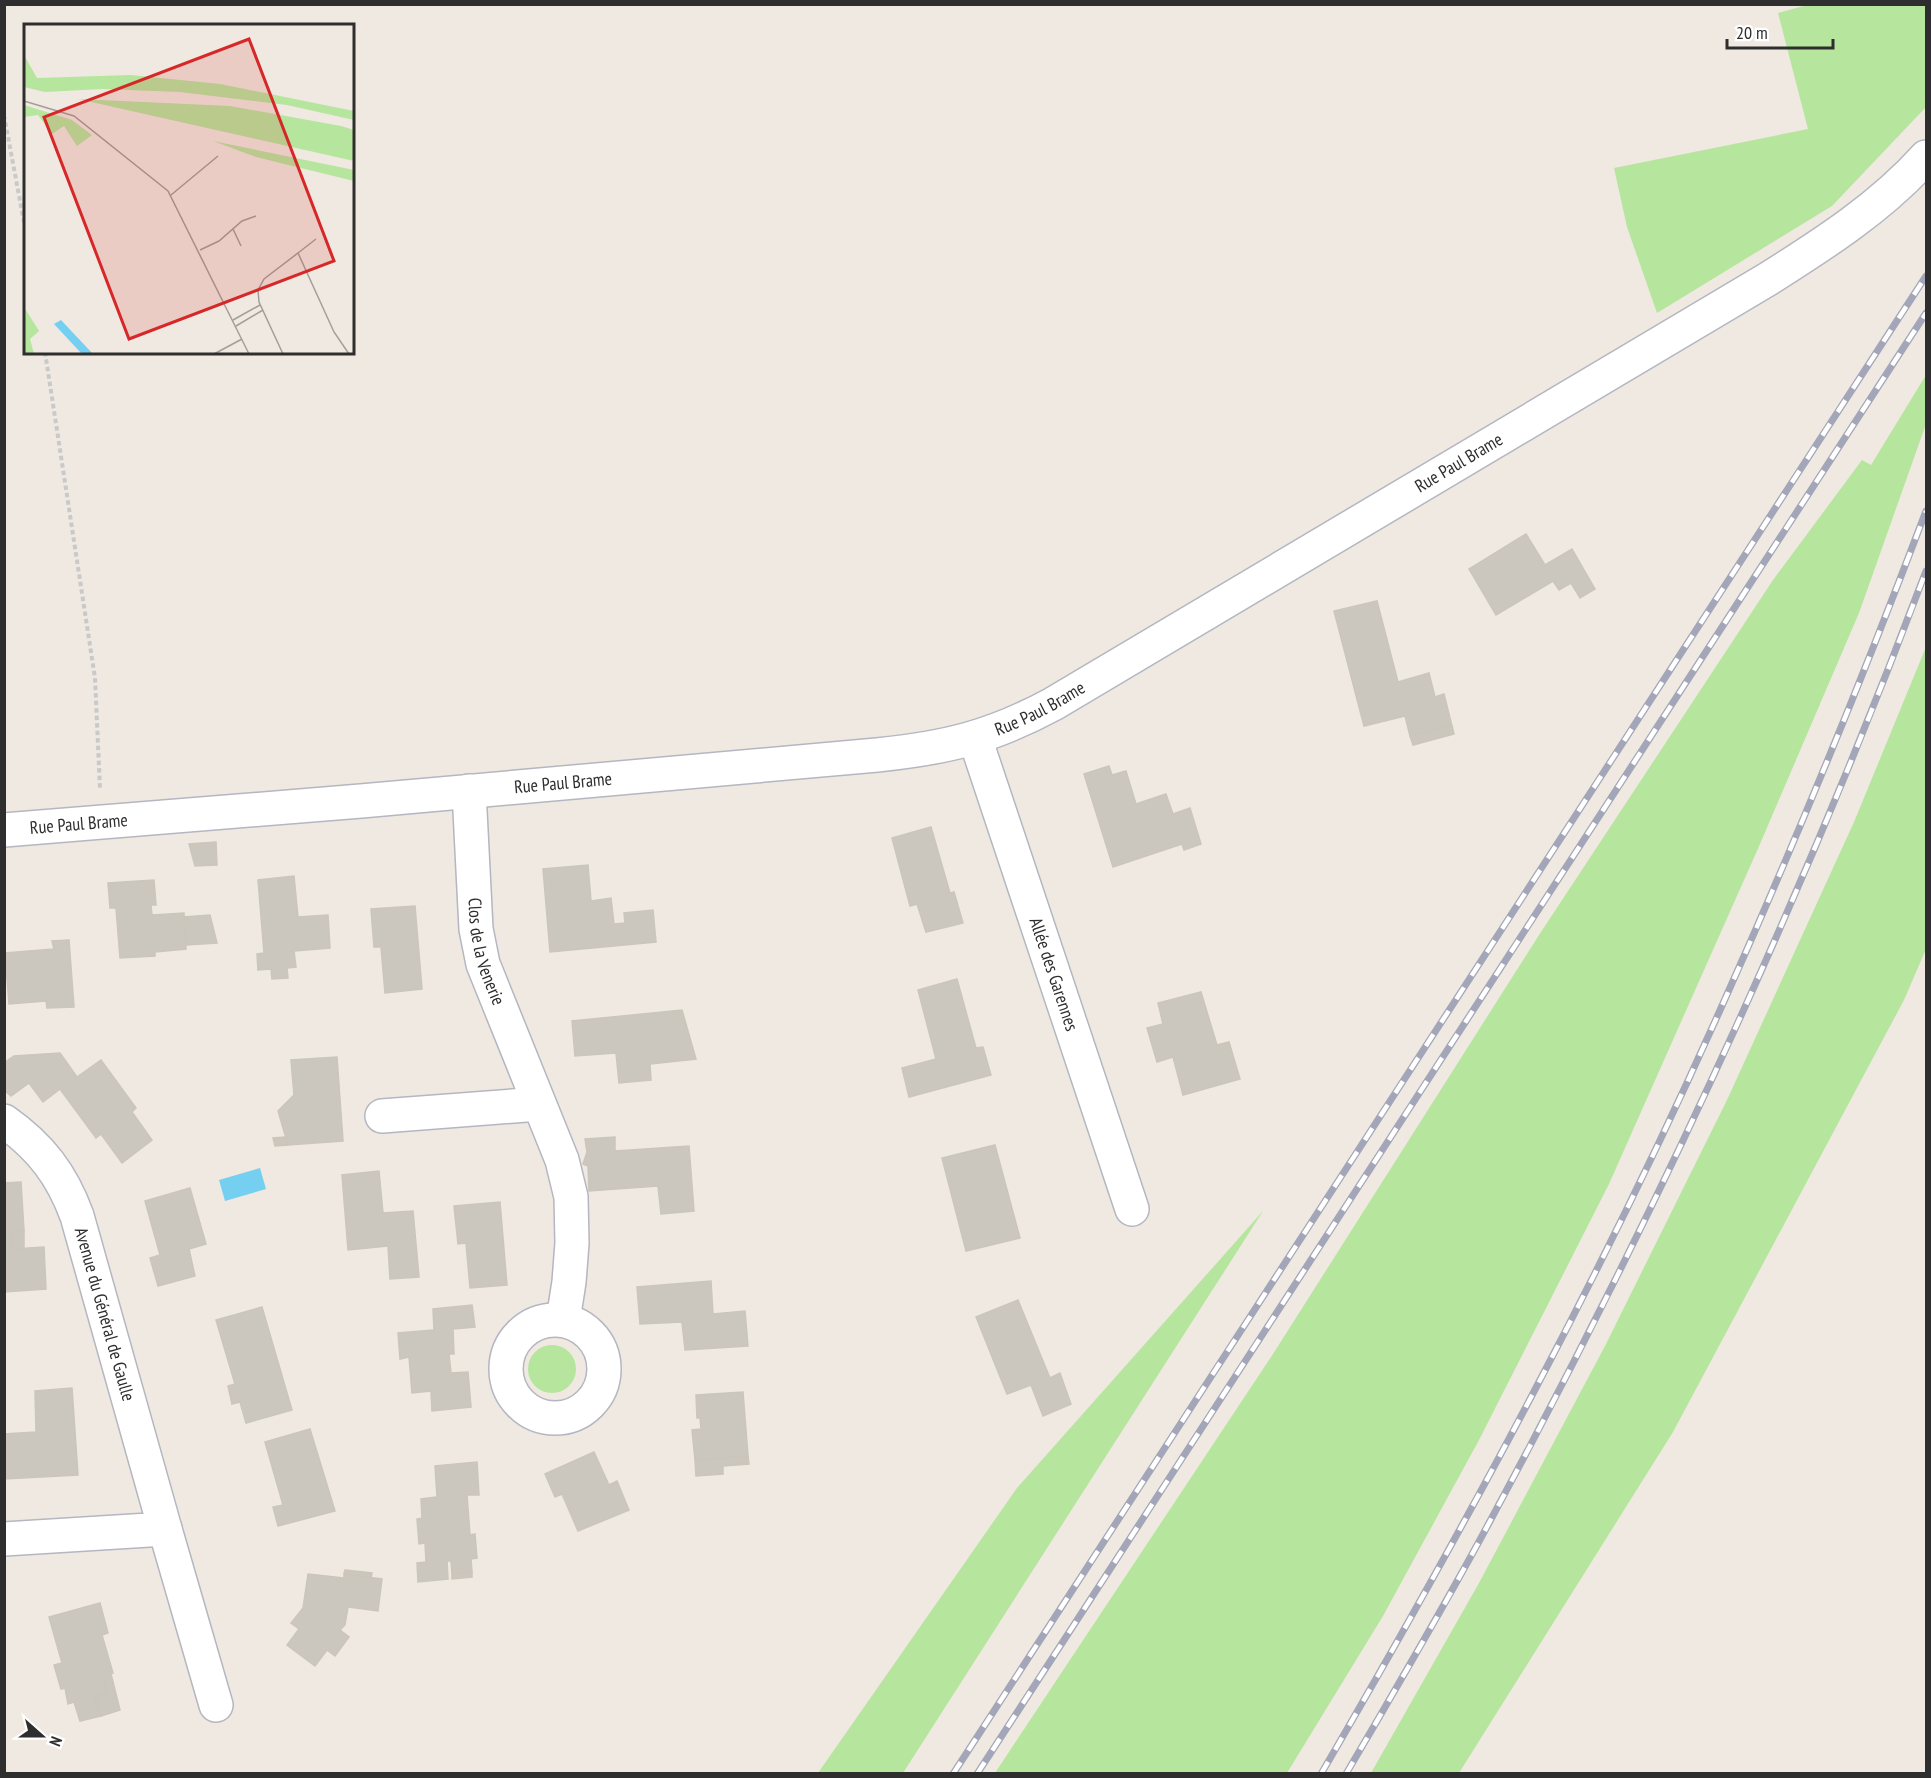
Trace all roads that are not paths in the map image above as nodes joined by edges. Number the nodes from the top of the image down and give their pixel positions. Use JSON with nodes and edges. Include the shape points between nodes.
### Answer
{"nodes":[{"id":1,"x":1926,"y":157,"type":"edge"},
{"id":2,"x":975,"y":738,"type":"junction"},
{"id":3,"x":469,"y":791,"type":"junction"},
{"id":4,"x":4,"y":830,"type":"edge"},
{"id":5,"x":539,"y":1104,"type":"junction"},
{"id":6,"x":381,"y":1116,"type":"dead end"},
{"id":7,"x":4,"y":1122,"type":"edge"},
{"id":8,"x":1132,"y":1209,"type":"dead end"},
{"id":9,"x":563,"y":1320,"type":"dead end"},
{"id":10,"x":165,"y":1529,"type":"junction"},
{"id":11,"x":4,"y":1539,"type":"edge"},
{"id":12,"x":216,"y":1705,"type":"dead end"}],
"edges":[{"from":1,"to":2,"type":"street","name":"Rue Paul Brame","via":[[1851,225],[1768,279],[1053,704]]},
{"from":2,"to":3,"type":"street","name":"Rue Paul Brame","via":[[899,753]]},
{"from":2,"to":8,"type":"street","name":"Allée des Garennes"},
{"from":3,"to":4,"type":"street","name":"Rue Paul Brame"},
{"from":3,"to":5,"type":"street","name":"Clos de la Venerie","via":[[478,944]]},
{"from":5,"to":6,"type":"street"},
{"from":5,"to":9,"type":"street","name":"Clos de la Venerie","via":[[562,1160],[571,1197],[572,1243]]},
{"from":7,"to":10,"type":"street","name":"Avenue du Général de Gaulle","via":[[33,1144],[69,1193]]},
{"from":10,"to":11,"type":"street"},
{"from":10,"to":12,"type":"street","name":"Avenue du Général de Gaulle"}]}
